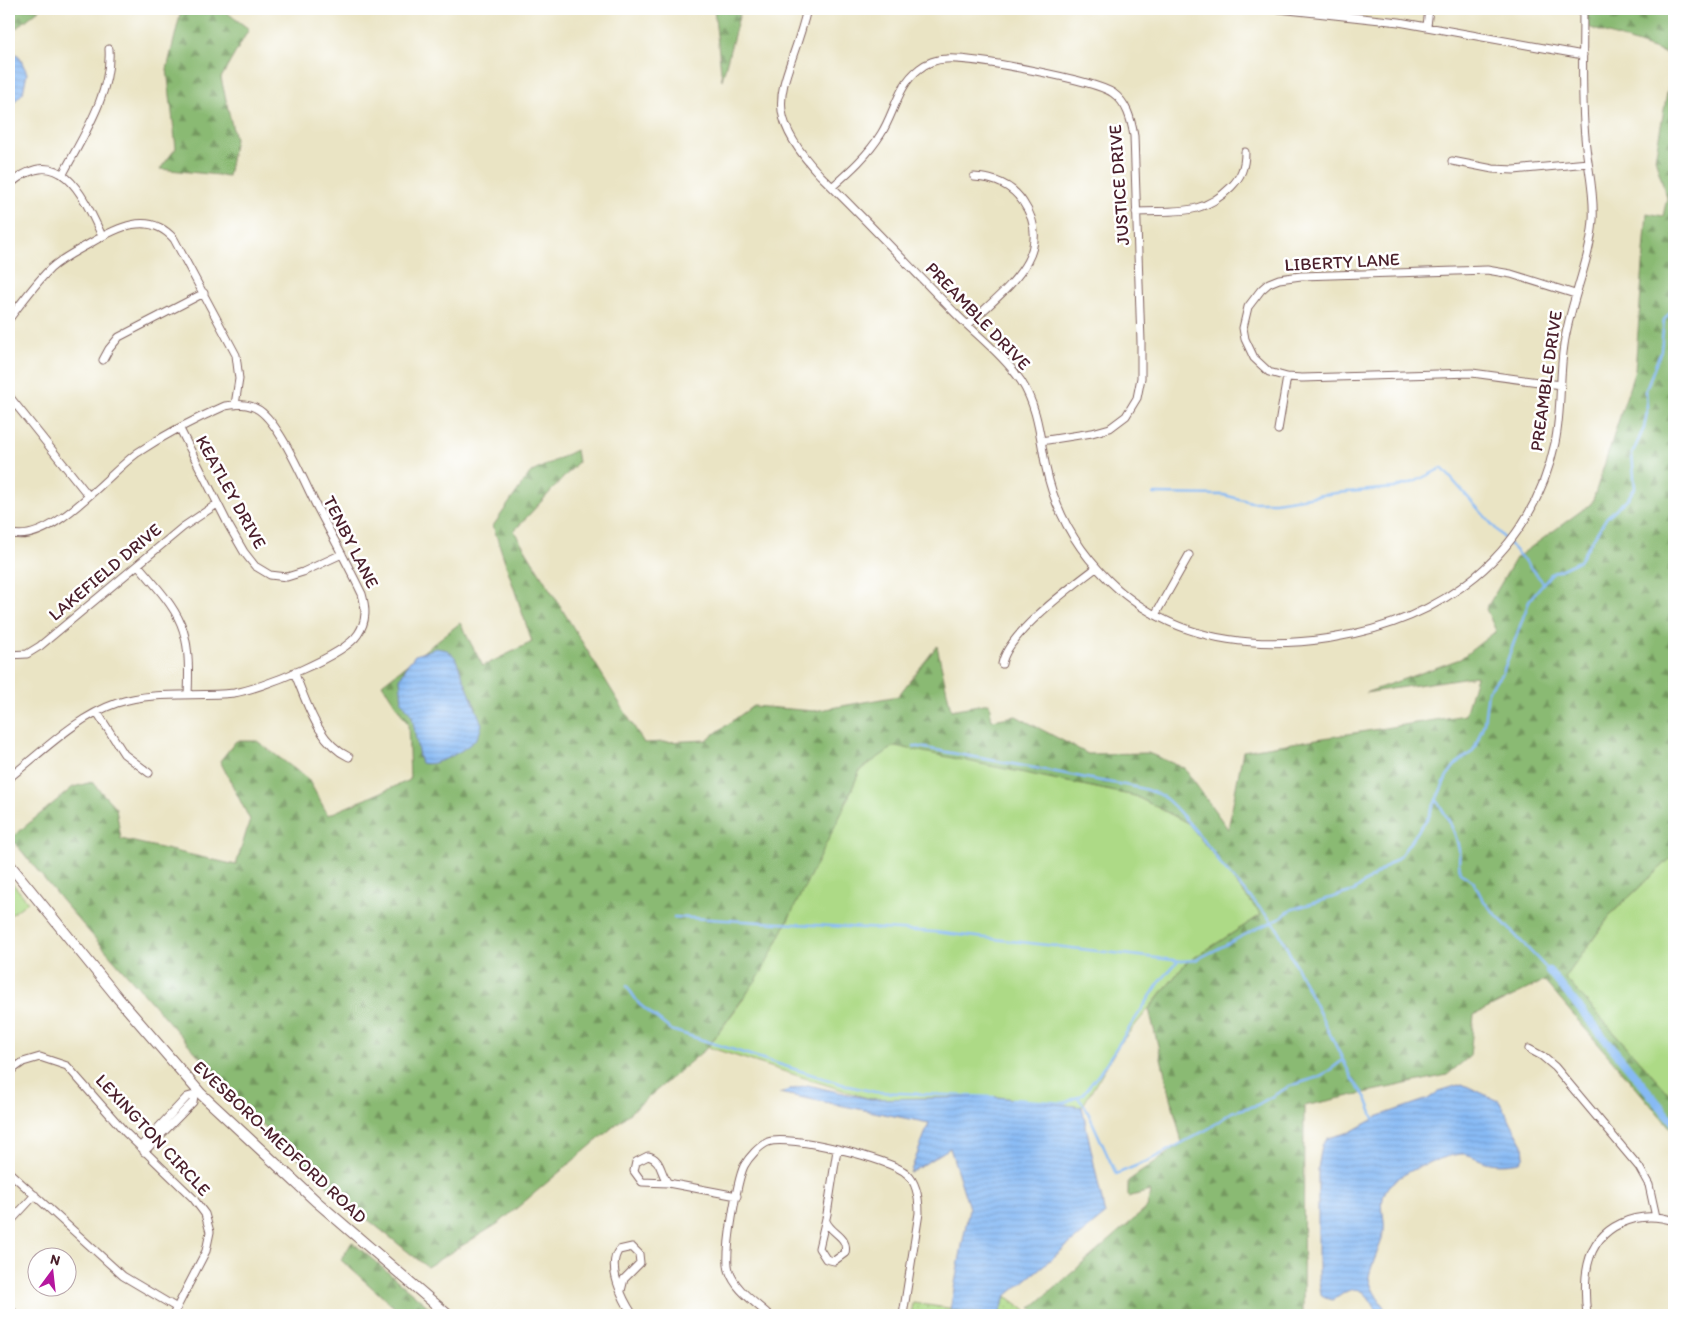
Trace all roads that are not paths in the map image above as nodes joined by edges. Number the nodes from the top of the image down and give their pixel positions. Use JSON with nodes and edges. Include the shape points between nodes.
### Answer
{"nodes":[{"id":1,"x":807,"y":9,"type":"edge"},
{"id":2,"x":1279,"y":9,"type":"edge"},
{"id":3,"x":1429,"y":9,"type":"edge"},
{"id":4,"x":1583,"y":9,"type":"edge"},
{"id":5,"x":1427,"y":26,"type":"junction"},
{"id":6,"x":109,"y":49,"type":"dead end"},
{"id":7,"x":1583,"y":55,"type":"junction"},
{"id":8,"x":1245,"y":152,"type":"dead end"},
{"id":9,"x":1452,"y":161,"type":"dead end"},
{"id":10,"x":1588,"y":163,"type":"junction"},
{"id":11,"x":63,"y":174,"type":"junction"},
{"id":12,"x":974,"y":177,"type":"dead end"},
{"id":13,"x":9,"y":185,"type":"edge"},
{"id":14,"x":832,"y":187,"type":"junction"},
{"id":15,"x":1136,"y":212,"type":"junction"},
{"id":16,"x":102,"y":236,"type":"junction"},
{"id":17,"x":204,"y":293,"type":"junction"},
{"id":18,"x":1575,"y":294,"type":"junction"},
{"id":19,"x":9,"y":319,"type":"edge"},
{"id":20,"x":968,"y":325,"type":"junction"},
{"id":21,"x":103,"y":360,"type":"dead end"},
{"id":22,"x":1286,"y":377,"type":"junction"},
{"id":23,"x":1561,"y":385,"type":"junction"},
{"id":24,"x":9,"y":396,"type":"edge"},
{"id":25,"x":236,"y":404,"type":"junction"},
{"id":26,"x":180,"y":429,"type":"junction"},
{"id":27,"x":1278,"y":430,"type":"dead end"},
{"id":28,"x":1041,"y":441,"type":"junction"},
{"id":29,"x":88,"y":495,"type":"junction"},
{"id":30,"x":217,"y":504,"type":"junction"},
{"id":31,"x":9,"y":533,"type":"edge"},
{"id":32,"x":342,"y":554,"type":"junction"},
{"id":33,"x":1189,"y":555,"type":"dead end"},
{"id":34,"x":138,"y":565,"type":"junction"},
{"id":35,"x":1096,"y":568,"type":"junction"},
{"id":36,"x":1154,"y":615,"type":"junction"},
{"id":37,"x":9,"y":655,"type":"edge"},
{"id":38,"x":1002,"y":664,"type":"dead end"},
{"id":39,"x":294,"y":672,"type":"junction"},
{"id":40,"x":188,"y":695,"type":"junction"},
{"id":41,"x":97,"y":712,"type":"junction"},
{"id":42,"x":349,"y":757,"type":"dead end"},
{"id":43,"x":149,"y":773,"type":"dead end"},
{"id":44,"x":9,"y":778,"type":"edge"},
{"id":45,"x":9,"y":864,"type":"edge"},
{"id":46,"x":1529,"y":1050,"type":"dead end"},
{"id":47,"x":9,"y":1072,"type":"edge"},
{"id":48,"x":196,"y":1093,"type":"junction"},
{"id":49,"x":142,"y":1149,"type":"junction"},
{"id":50,"x":837,"y":1150,"type":"junction"},
{"id":51,"x":9,"y":1172,"type":"edge"},
{"id":52,"x":668,"y":1183,"type":"junction"},
{"id":53,"x":35,"y":1195,"type":"junction"},
{"id":54,"x":737,"y":1196,"type":"junction"},
{"id":55,"x":1656,"y":1217,"type":"junction"},
{"id":56,"x":826,"y":1221,"type":"junction"},
{"id":57,"x":1674,"y":1221,"type":"edge"},
{"id":58,"x":9,"y":1223,"type":"edge"},
{"id":59,"x":621,"y":1291,"type":"junction"},
{"id":60,"x":9,"y":1309,"type":"edge"},
{"id":61,"x":175,"y":1312,"type":"edge"},
{"id":62,"x":16,"y":1315,"type":"edge"},
{"id":63,"x":448,"y":1315,"type":"edge"},
{"id":64,"x":633,"y":1315,"type":"edge"},
{"id":65,"x":769,"y":1315,"type":"edge"},
{"id":66,"x":903,"y":1315,"type":"edge"},
{"id":67,"x":1587,"y":1315,"type":"edge"}],
"edges":[{"from":1,"to":14,"type":"street","name":"PREAMBLE DRIVE","via":[[784,77],[782,112],[794,144]]},
{"from":2,"to":5,"type":"street"},
{"from":3,"to":5,"type":"street"},
{"from":4,"to":7,"type":"street","name":"PREAMBLE DRIVE"},
{"from":5,"to":7,"type":"street"},
{"from":6,"to":11,"type":"street","via":[[103,90]]},
{"from":7,"to":10,"type":"street","name":"PREAMBLE DRIVE"},
{"from":8,"to":15,"type":"street","via":[[1241,175],[1210,205],[1193,210]]},
{"from":9,"to":10,"type":"street","via":[[1514,170]]},
{"from":10,"to":18,"type":"street","name":"PREAMBLE DRIVE","via":[[1593,203],[1592,229]]},
{"from":11,"to":13,"type":"street","via":[[33,170]]},
{"from":11,"to":16,"type":"street","via":[[79,190]]},
{"from":12,"to":20,"type":"street","via":[[1001,182],[1015,193],[1030,215],[1034,234],[1031,253],[1022,271]]},
{"from":14,"to":15,"type":"street","name":"JUSTICE DRIVE","via":[[876,142],[911,76],[926,64],[955,58],[1084,82],[1104,88],[1120,99],[1132,126]]},
{"from":14,"to":20,"type":"street","name":"PREAMBLE DRIVE"},
{"from":15,"to":28,"type":"street","name":"JUSTICE DRIVE","via":[[1141,366],[1137,398],[1126,416],[1110,428]]},
{"from":16,"to":17,"type":"street","via":[[137,223],[161,228],[174,239]]},
{"from":16,"to":19,"type":"street","via":[[57,263]]},
{"from":17,"to":21,"type":"street","via":[[119,337]]},
{"from":17,"to":25,"type":"street","via":[[238,363]]},
{"from":18,"to":22,"type":"street","name":"LIBERTY LANE","via":[[1487,270],[1280,279],[1253,298],[1243,328],[1244,339],[1254,358],[1269,372]]},
{"from":18,"to":23,"type":"street","name":"PREAMBLE DRIVE","via":[[1564,340]]},
{"from":20,"to":28,"type":"street","name":"PREAMBLE DRIVE","via":[[1021,382],[1033,405]]},
{"from":22,"to":23,"type":"street","name":"LIBERTY LANE","via":[[1460,372]]},
{"from":22,"to":27,"type":"street"},
{"from":23,"to":36,"type":"street","name":"PREAMBLE DRIVE","via":[[1551,459],[1524,521],[1491,563],[1472,580],[1439,601],[1367,630],[1292,643],[1218,639]]},
{"from":24,"to":29,"type":"street"},
{"from":25,"to":26,"type":"street"},
{"from":25,"to":32,"type":"street","name":"TENBY LANE","via":[[259,410],[271,423]]},
{"from":26,"to":29,"type":"street","via":[[136,454]]},
{"from":26,"to":30,"type":"street","name":"KEATLEY DRIVE"},
{"from":28,"to":35,"type":"street","name":"PREAMBLE DRIVE","via":[[1058,508],[1074,539]]},
{"from":29,"to":31,"type":"street","via":[[41,531],[25,536]]},
{"from":30,"to":32,"type":"street","name":"KEATLEY DRIVE","via":[[249,560],[262,572],[279,577],[296,575]]},
{"from":30,"to":34,"type":"street","name":"LAKEFIELD DRIVE","via":[[188,522]]},
{"from":32,"to":39,"type":"street","name":"TENBY LANE","via":[[362,594],[366,615],[363,625],[346,647]]},
{"from":33,"to":36,"type":"street"},
{"from":34,"to":37,"type":"street","name":"LAKEFIELD DRIVE","via":[[34,651],[19,656]]},
{"from":34,"to":40,"type":"street","via":[[182,622],[188,650]]},
{"from":35,"to":36,"type":"street","name":"PREAMBLE DRIVE","via":[[1129,598]]},
{"from":35,"to":38,"type":"street","via":[[1050,605],[1010,644]]},
{"from":39,"to":40,"type":"street","name":"TENBY LANE","via":[[244,691]]},
{"from":39,"to":42,"type":"street","via":[[321,731],[332,746]]},
{"from":40,"to":41,"type":"street","name":"TENBY LANE","via":[[132,699]]},
{"from":41,"to":43,"type":"street","via":[[124,754]]},
{"from":41,"to":44,"type":"street","name":"TENBY LANE"},
{"from":45,"to":48,"type":"street","name":"EVESBORO-MEDFORD ROAD"},
{"from":46,"to":55,"type":"street","via":[[1555,1067],[1632,1158],[1649,1185]]},
{"from":47,"to":49,"type":"street","name":"LEXINGTON CIRCLE","via":[[40,1056],[67,1066]]},
{"from":48,"to":49,"type":"street","via":[[193,1102]]},
{"from":48,"to":63,"type":"street","name":"EVESBORO-MEDFORD ROAD"},
{"from":49,"to":61,"type":"street","name":"LEXINGTON CIRCLE","via":[[193,1198],[208,1222],[210,1232],[206,1251]]},
{"from":50,"to":54,"type":"street","via":[[793,1140],[768,1142],[745,1165]]},
{"from":50,"to":56,"type":"street"},
{"from":50,"to":66,"type":"street","via":[[892,1164],[907,1174],[915,1188],[919,1204],[918,1222]]},
{"from":51,"to":53,"type":"street"},
{"from":52,"to":52,"type":"street","via":[[642,1182],[634,1171],[636,1162],[643,1157],[656,1159]]},
{"from":52,"to":54,"type":"street"},
{"from":53,"to":58,"type":"street"},
{"from":53,"to":61,"type":"street","via":[[123,1276]]},
{"from":54,"to":65,"type":"street","via":[[728,1270],[743,1292]]},
{"from":55,"to":57,"type":"street"},
{"from":55,"to":67,"type":"street","via":[[1623,1222],[1596,1245],[1586,1273]]},
{"from":56,"to":56,"type":"street","via":[[819,1248],[826,1259],[834,1261],[845,1253],[846,1244]]},
{"from":59,"to":59,"type":"street","via":[[624,1279],[640,1263],[639,1254],[632,1247],[619,1250],[615,1256],[614,1265]]},
{"from":59,"to":64,"type":"street"},
{"from":60,"to":62,"type":"street"}]}
